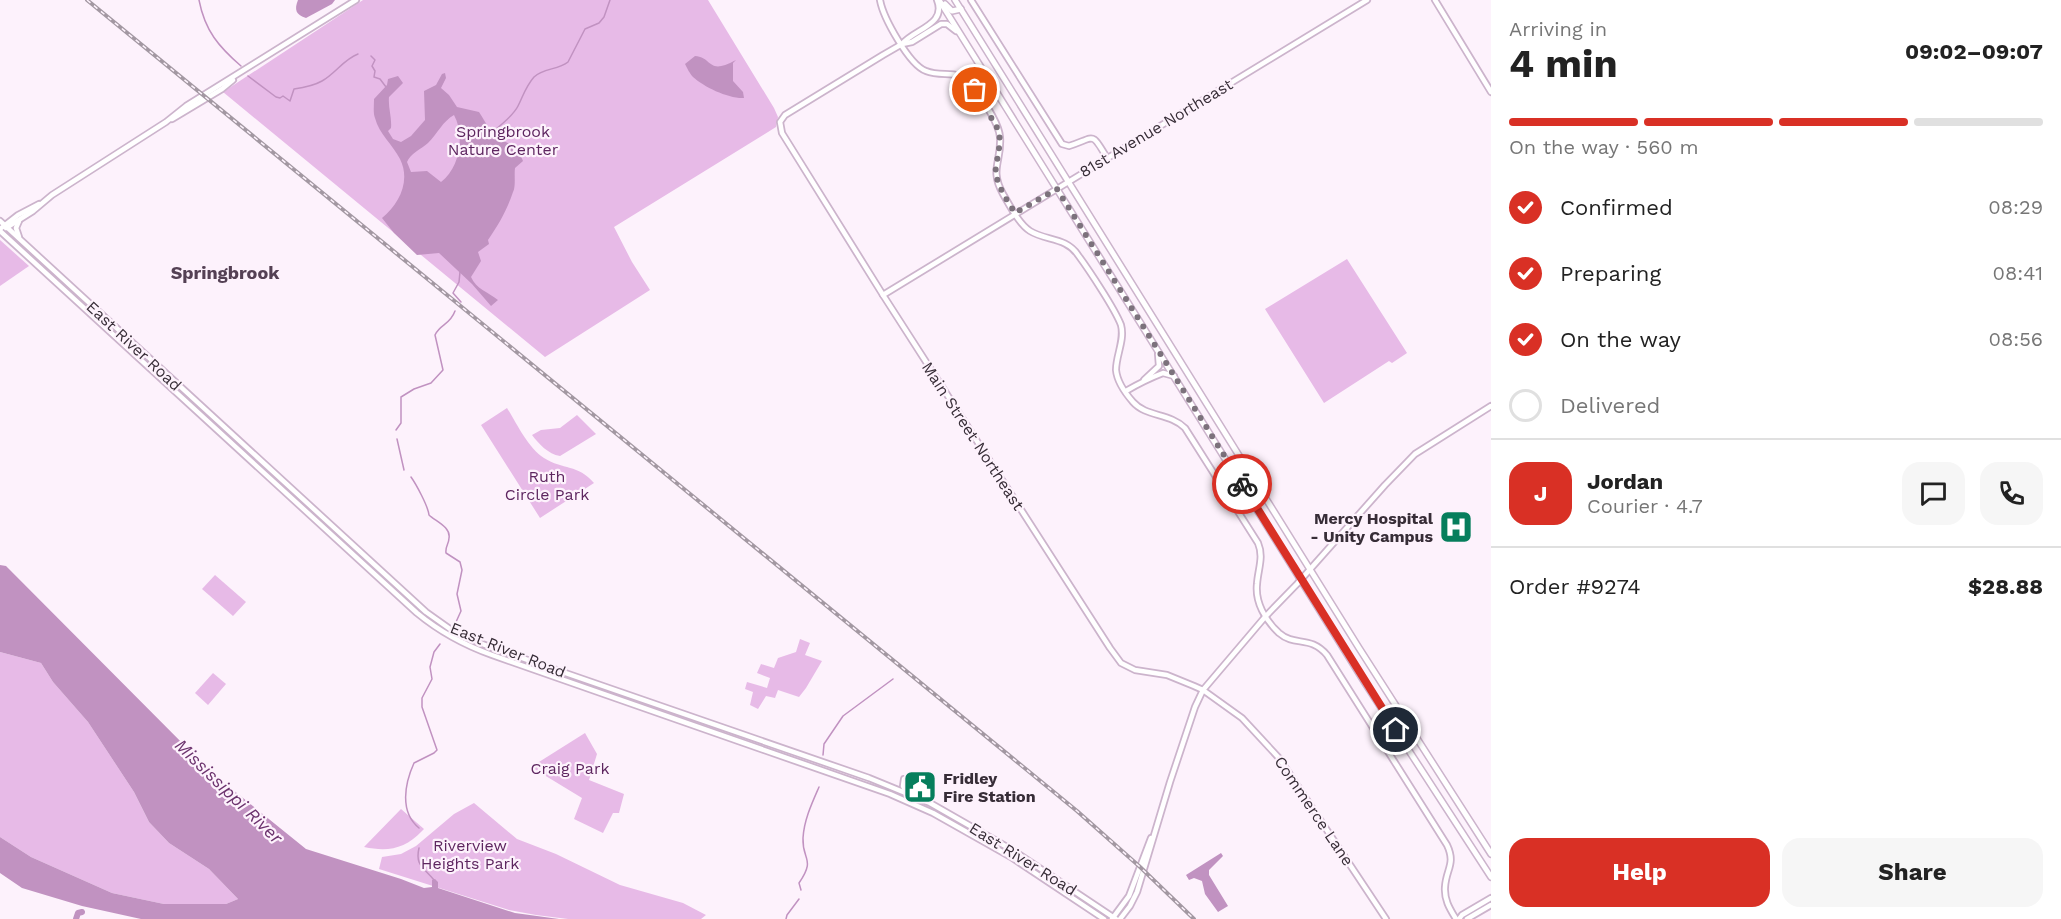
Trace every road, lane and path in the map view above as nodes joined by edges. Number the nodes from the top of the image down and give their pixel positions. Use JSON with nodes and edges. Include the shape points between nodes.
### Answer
{"nodes":[{"id":1,"x":356,"y":0,"type":"edge"},
{"id":2,"x":880,"y":0,"type":"edge"},
{"id":3,"x":939,"y":0,"type":"edge"},
{"id":4,"x":955,"y":0,"type":"edge"},
{"id":5,"x":971,"y":0,"type":"edge"},
{"id":6,"x":1367,"y":0,"type":"edge"},
{"id":7,"x":1435,"y":0,"type":"edge"},
{"id":8,"x":961,"y":9,"type":"junction"},
{"id":9,"x":961,"y":35,"type":"junction"},
{"id":10,"x":902,"y":44,"type":"junction"},
{"id":11,"x":1491,"y":92,"type":"edge"},
{"id":12,"x":1107,"y":158,"type":"junction"},
{"id":13,"x":1068,"y":182,"type":"junction"},
{"id":14,"x":1057,"y":189,"type":"junction"},
{"id":15,"x":41,"y":203,"type":"junction"},
{"id":16,"x":1015,"y":213,"type":"junction"},
{"id":17,"x":21,"y":219,"type":"junction"},
{"id":18,"x":2,"y":228,"type":"edge"},
{"id":19,"x":22,"y":243,"type":"junction"},
{"id":20,"x":883,"y":295,"type":"junction"},
{"id":21,"x":1148,"y":334,"type":"junction"},
{"id":22,"x":1174,"y":376,"type":"junction"},
{"id":23,"x":1144,"y":380,"type":"junction"},
{"id":24,"x":1126,"y":391,"type":"junction"},
{"id":25,"x":1491,"y":406,"type":"edge"},
{"id":26,"x":1310,"y":569,"type":"junction"},
{"id":27,"x":1301,"y":579,"type":"junction"},
{"id":28,"x":1265,"y":617,"type":"junction"},
{"id":29,"x":1203,"y":690,"type":"junction"},
{"id":30,"x":904,"y":779,"type":"dead end"},
{"id":31,"x":908,"y":795,"type":"junction"},
{"id":32,"x":1153,"y":836,"type":"junction"},
{"id":33,"x":1491,"y":854,"type":"edge"},
{"id":34,"x":1491,"y":877,"type":"edge"},
{"id":35,"x":1491,"y":898,"type":"edge"},
{"id":36,"x":1491,"y":905,"type":"edge"},
{"id":37,"x":1130,"y":906,"type":"junction"},
{"id":38,"x":1104,"y":919,"type":"edge"},
{"id":39,"x":1115,"y":919,"type":"edge"},
{"id":40,"x":1127,"y":919,"type":"edge"},
{"id":41,"x":1386,"y":919,"type":"edge"},
{"id":42,"x":1458,"y":919,"type":"edge"},
{"id":43,"x":1467,"y":919,"type":"edge"}],
"edges":[{"from":1,"to":15,"type":"street"},
{"from":2,"to":10,"type":"street","via":[[883,13]]},
{"from":3,"to":8,"type":"main road","via":[[952,11]]},
{"from":3,"to":9,"type":"main road"},
{"from":3,"to":10,"type":"street","via":[[936,20]]},
{"from":4,"to":8,"type":"main road"},
{"from":5,"to":8,"type":"street"},
{"from":5,"to":12,"type":"street","via":[[1062,144],[1069,146],[1093,138]]},
{"from":6,"to":12,"type":"street","name":"81st Avenue Northeast"},
{"from":7,"to":11,"type":"street"},
{"from":8,"to":13,"type":"main road"},
{"from":9,"to":10,"type":"street","via":[[944,24]]},
{"from":9,"to":14,"type":"main road"},
{"from":10,"to":16,"type":"street","via":[[922,70],[956,74],[972,85],[999,131],[995,174]]},
{"from":10,"to":20,"type":"street","name":"Main Street Northeast","via":[[785,115],[780,122],[782,133]]},
{"from":12,"to":13,"type":"street","name":"81st Avenue Northeast"},
{"from":13,"to":14,"type":"street","name":"81st Avenue Northeast"},
{"from":13,"to":26,"type":"main road"},
{"from":14,"to":16,"type":"street","name":"81st Avenue Northeast"},
{"from":14,"to":21,"type":"main road"},
{"from":15,"to":17,"type":"street"},
{"from":15,"to":18,"type":"street"},
{"from":16,"to":20,"type":"street","name":"81st Avenue Northeast"},
{"from":16,"to":24,"type":"street","via":[[1028,229],[1062,241],[1078,255],[1121,326],[1117,373]]},
{"from":17,"to":18,"type":"street"},
{"from":17,"to":19,"type":"street","via":[[16,228]]},
{"from":18,"to":19,"type":"street","name":"East River Road"},
{"from":18,"to":38,"type":"street","name":"East River Road","via":[[240,452],[443,633],[492,655],[890,794],[933,813],[1011,857]]},
{"from":19,"to":31,"type":"street","name":"East River Road","via":[[447,627],[494,649]]},
{"from":20,"to":29,"type":"street","name":"Main Street Northeast","via":[[1121,663]]},
{"from":21,"to":22,"type":"main road"},
{"from":21,"to":23,"type":"street","via":[[1160,363]]},
{"from":22,"to":23,"type":"street","via":[[1163,373]]},
{"from":22,"to":27,"type":"main road"},
{"from":23,"to":24,"type":"street"},
{"from":24,"to":28,"type":"street","via":[[1140,408],[1170,417],[1185,428],[1258,543],[1261,555],[1257,594]]},
{"from":25,"to":26,"type":"street","via":[[1415,454]]},
{"from":26,"to":27,"type":"street"},
{"from":26,"to":33,"type":"main road"},
{"from":27,"to":28,"type":"street"},
{"from":27,"to":34,"type":"main road"},
{"from":28,"to":29,"type":"street"},
{"from":28,"to":42,"type":"street","via":[[1283,636],[1312,643],[1327,655],[1452,855],[1445,896]]},
{"from":29,"to":32,"type":"street"},
{"from":29,"to":41,"type":"street","name":"Commerce Lane","via":[[1242,718],[1279,758]]},
{"from":30,"to":31,"type":"street"},
{"from":31,"to":39,"type":"street","name":"East River Road","via":[[930,803],[1014,851]]},
{"from":32,"to":37,"type":"street"},
{"from":32,"to":39,"type":"street","via":[[1129,896]]},
{"from":35,"to":42,"type":"street"},
{"from":36,"to":43,"type":"street"},
{"from":37,"to":39,"type":"street"},
{"from":37,"to":40,"type":"street"}]}
